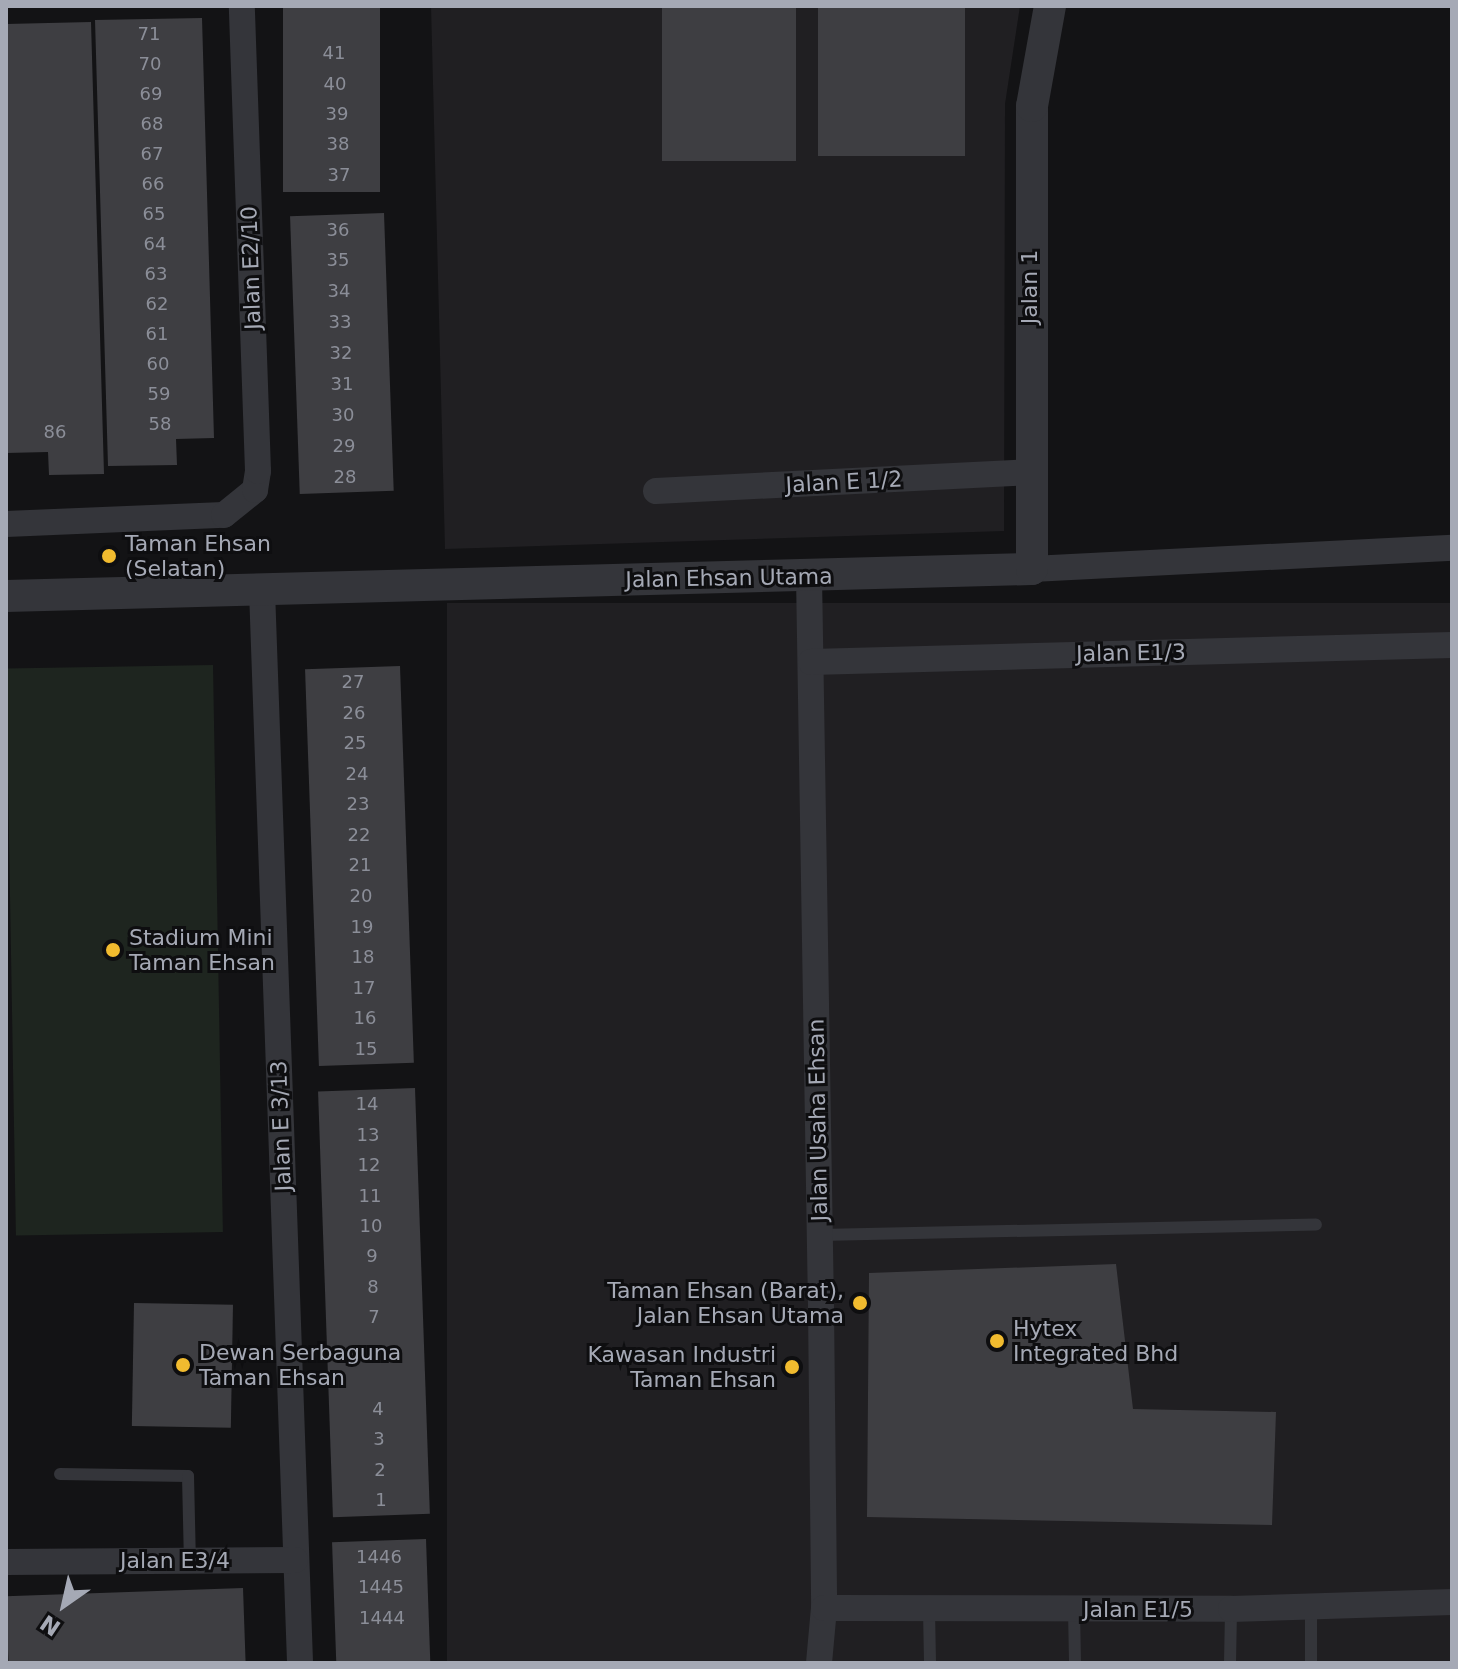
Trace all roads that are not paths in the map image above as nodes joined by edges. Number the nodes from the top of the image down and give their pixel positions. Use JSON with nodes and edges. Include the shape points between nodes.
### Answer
{"nodes":[{"id":1,"x":242,"y":6,"type":"edge"},
{"id":2,"x":1050,"y":6,"type":"edge"},
{"id":3,"x":1031,"y":472,"type":"junction"},
{"id":4,"x":656,"y":491,"type":"dead end"},
{"id":5,"x":6,"y":524,"type":"edge"},
{"id":6,"x":1452,"y":548,"type":"edge"},
{"id":7,"x":1032,"y":569,"type":"junction"},
{"id":8,"x":809,"y":576,"type":"junction"},
{"id":9,"x":262,"y":590,"type":"junction"},
{"id":10,"x":6,"y":596,"type":"edge"},
{"id":11,"x":1452,"y":645,"type":"edge"},
{"id":12,"x":811,"y":662,"type":"junction"},
{"id":13,"x":1316,"y":1225,"type":"dead end"},
{"id":14,"x":820,"y":1235,"type":"junction"},
{"id":15,"x":60,"y":1474,"type":"dead end"},
{"id":16,"x":295,"y":1560,"type":"junction"},
{"id":17,"x":190,"y":1561,"type":"junction"},
{"id":18,"x":6,"y":1562,"type":"edge"},
{"id":19,"x":1452,"y":1602,"type":"edge"},
{"id":20,"x":1311,"y":1606,"type":"junction"},
{"id":21,"x":824,"y":1608,"type":"junction"},
{"id":22,"x":1231,"y":1609,"type":"junction"},
{"id":23,"x":929,"y":1610,"type":"junction"},
{"id":24,"x":1074,"y":1610,"type":"junction"},
{"id":25,"x":300,"y":1663,"type":"edge"},
{"id":26,"x":819,"y":1663,"type":"edge"},
{"id":27,"x":930,"y":1663,"type":"edge"},
{"id":28,"x":1075,"y":1663,"type":"edge"},
{"id":29,"x":1230,"y":1663,"type":"edge"},
{"id":30,"x":1311,"y":1663,"type":"edge"}],
"edges":[{"from":1,"to":5,"type":"street","name":"Jalan E2/10","via":[[255,490],[224,515]]},
{"from":2,"to":3,"type":"street","name":"Jalan 1","via":[[1032,106]]},
{"from":3,"to":4,"type":"street","name":"Jalan E 1/2"},
{"from":3,"to":7,"type":"street","name":"Jalan 1"},
{"from":6,"to":7,"type":"street","name":"Jalan Ehsan Utama"},
{"from":7,"to":8,"type":"street","name":"Jalan Ehsan Utama"},
{"from":8,"to":9,"type":"street","name":"Jalan Ehsan Utama"},
{"from":8,"to":12,"type":"street","name":"Jalan Usaha Ehsan"},
{"from":9,"to":10,"type":"street","name":"Jalan Ehsan Utama"},
{"from":9,"to":16,"type":"street","name":"Jalan E 3/13"},
{"from":11,"to":12,"type":"street","name":"Jalan E1/3"},
{"from":12,"to":14,"type":"street","name":"Jalan Usaha Ehsan"},
{"from":13,"to":14,"type":"lane"},
{"from":14,"to":21,"type":"street","name":"Jalan Usaha Ehsan"},
{"from":15,"to":17,"type":"lane","via":[[188,1476]]},
{"from":16,"to":17,"type":"street","name":"Jalan E3/4"},
{"from":16,"to":25,"type":"street","name":"Jalan E 3/13"},
{"from":17,"to":18,"type":"street","name":"Jalan E3/4"},
{"from":19,"to":20,"type":"street","name":"Jalan E1/5"},
{"from":20,"to":22,"type":"street","name":"Jalan E1/5"},
{"from":20,"to":30,"type":"lane"},
{"from":21,"to":23,"type":"street","name":"Jalan E1/5"},
{"from":21,"to":26,"type":"street","name":"Jalan Usaha Ehsan"},
{"from":22,"to":24,"type":"street","name":"Jalan E1/5"},
{"from":22,"to":29,"type":"lane"},
{"from":23,"to":24,"type":"street","name":"Jalan E1/5"},
{"from":23,"to":27,"type":"lane"},
{"from":24,"to":28,"type":"lane"}]}
